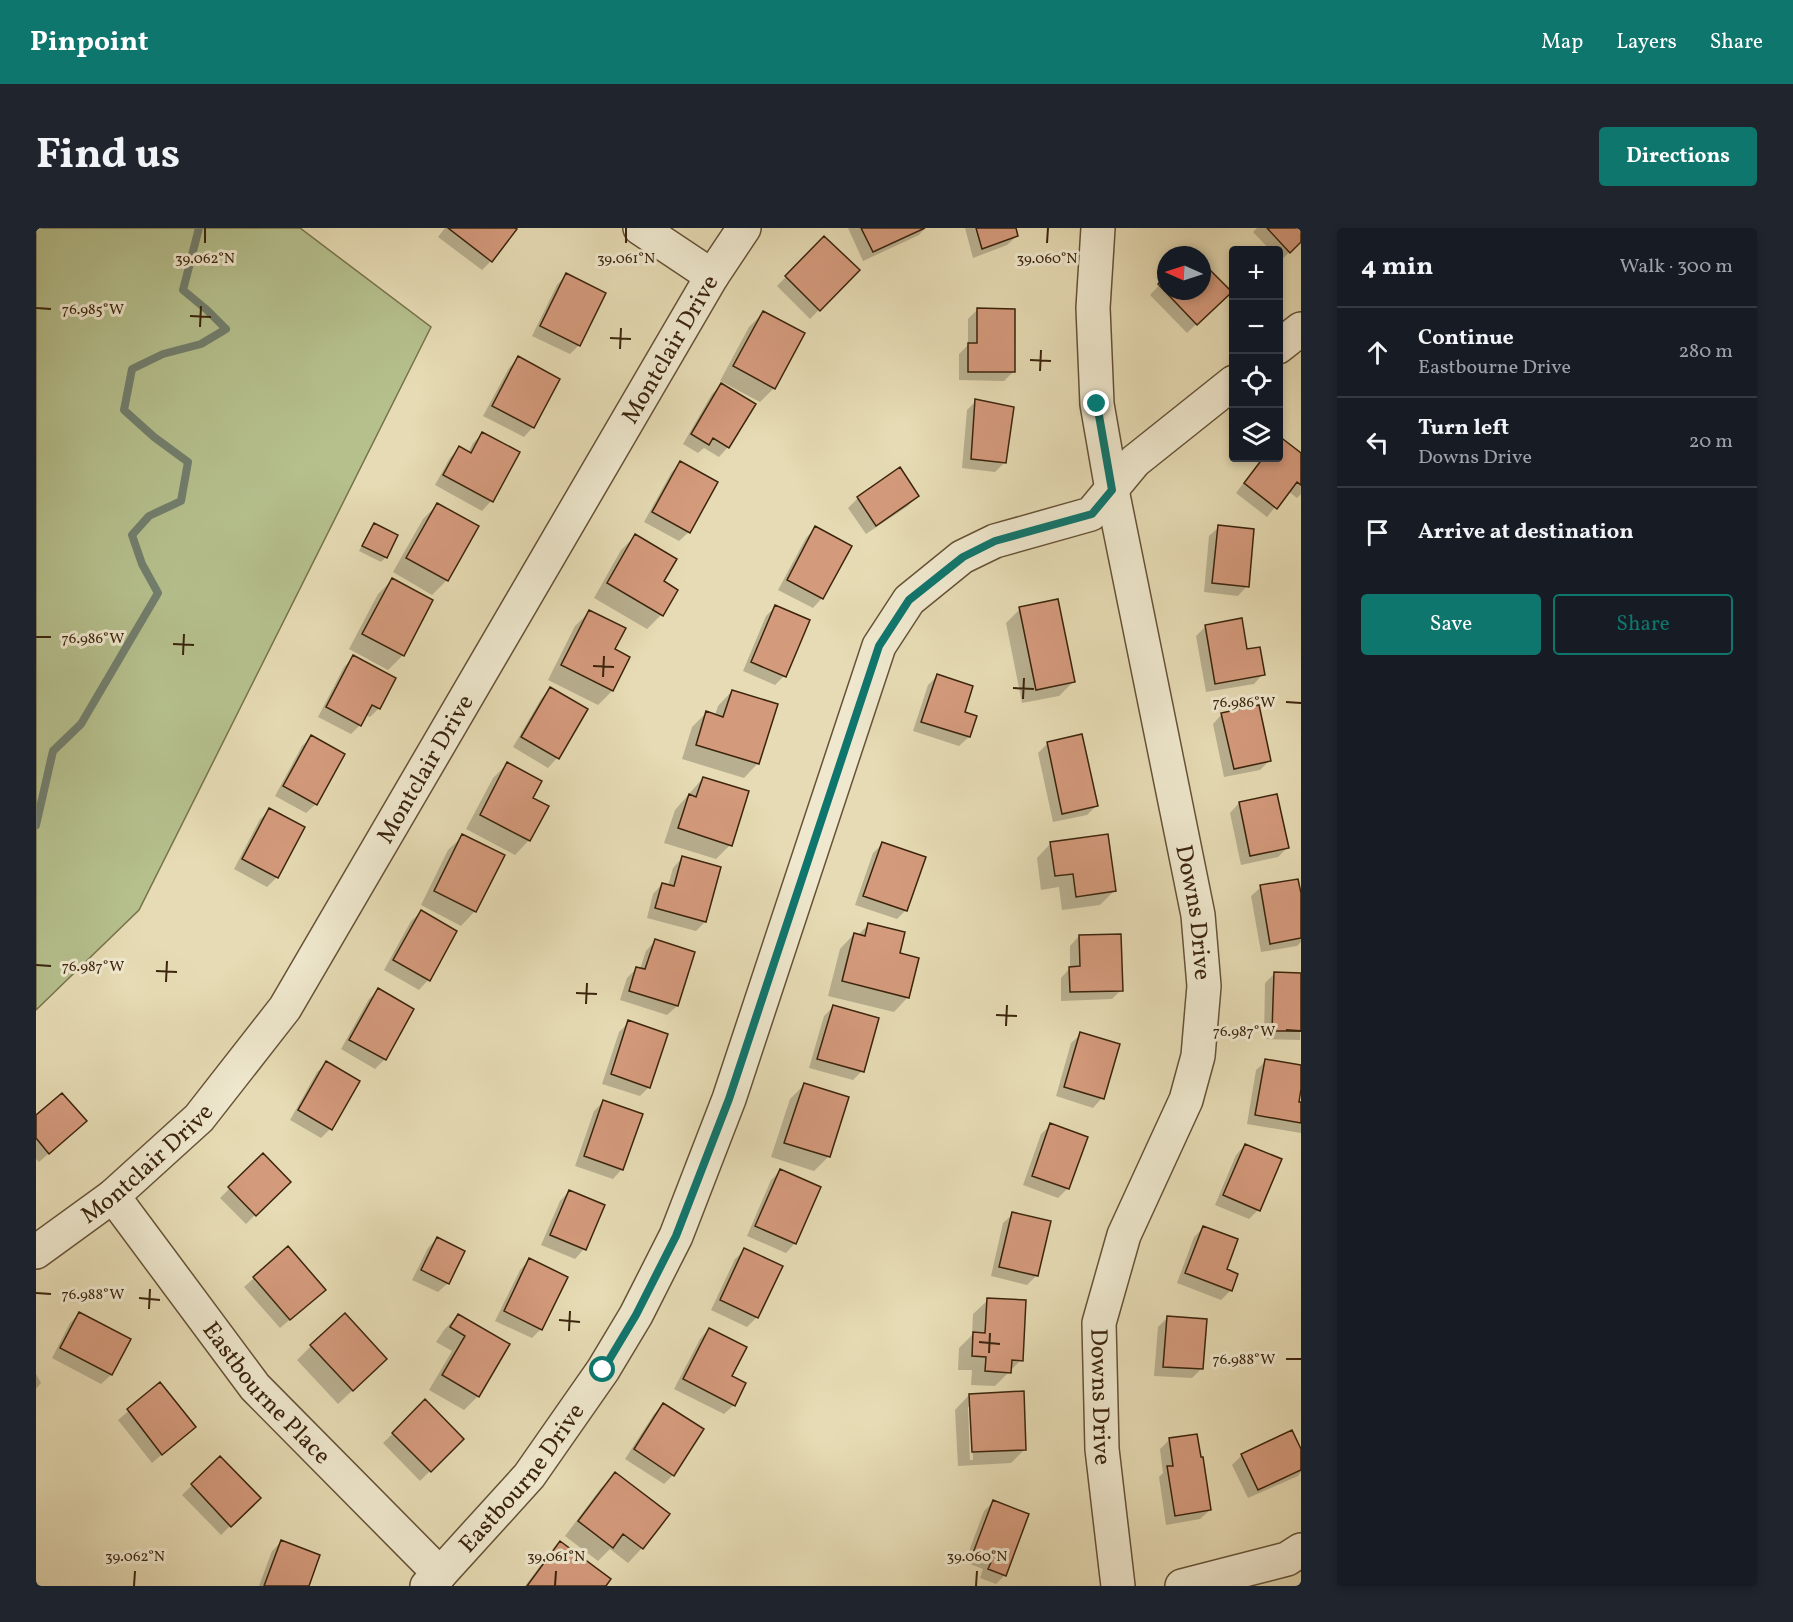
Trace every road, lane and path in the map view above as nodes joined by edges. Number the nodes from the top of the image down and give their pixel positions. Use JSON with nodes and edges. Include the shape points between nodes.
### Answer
{"nodes":[{"id":1,"x":640,"y":228,"type":"edge"},
{"id":2,"x":744,"y":228,"type":"edge"},
{"id":3,"x":1098,"y":228,"type":"edge"},
{"id":4,"x":712,"y":276,"type":"junction"},
{"id":5,"x":1301,"y":329,"type":"edge"},
{"id":6,"x":1283,"y":343,"type":"edge"},
{"id":7,"x":1229,"y":385,"type":"edge"},
{"id":8,"x":1112,"y":490,"type":"junction"},
{"id":9,"x":113,"y":1196,"type":"junction"},
{"id":10,"x":36,"y":1252,"type":"edge"},
{"id":11,"x":1301,"y":1550,"type":"edge"},
{"id":12,"x":434,"y":1580,"type":"edge"},
{"id":13,"x":1118,"y":1586,"type":"edge"},
{"id":14,"x":1182,"y":1586,"type":"edge"}],
"edges":[{"from":1,"to":4,"type":"street"},
{"from":2,"to":4,"type":"street","name":"Montclair Drive"},
{"from":3,"to":8,"type":"street","name":"Downs Drive","via":[[1093,308],[1097,404]]},
{"from":4,"to":9,"type":"street","name":"Montclair Drive","via":[[285,1008],[199,1118]]},
{"from":5,"to":6,"type":"street"},
{"from":7,"to":8,"type":"street","name":"Eastbourne Drive","via":[[1135,461]]},
{"from":8,"to":12,"type":"street","name":"Eastbourne Drive","via":[[1092,514],[995,541],[963,557],[909,600],[879,646],[729,1099],[676,1236],[603,1370],[529,1476]]},
{"from":8,"to":13,"type":"street","name":"Downs Drive","via":[[1198,915],[1204,986],[1198,1056],[1186,1100],[1124,1234],[1099,1323],[1102,1449]]},
{"from":9,"to":10,"type":"street","name":"Montclair Drive"},
{"from":9,"to":12,"type":"street","name":"Eastbourne Place","via":[[255,1387]]},
{"from":11,"to":14,"type":"street","via":[[1287,1558]]}]}
